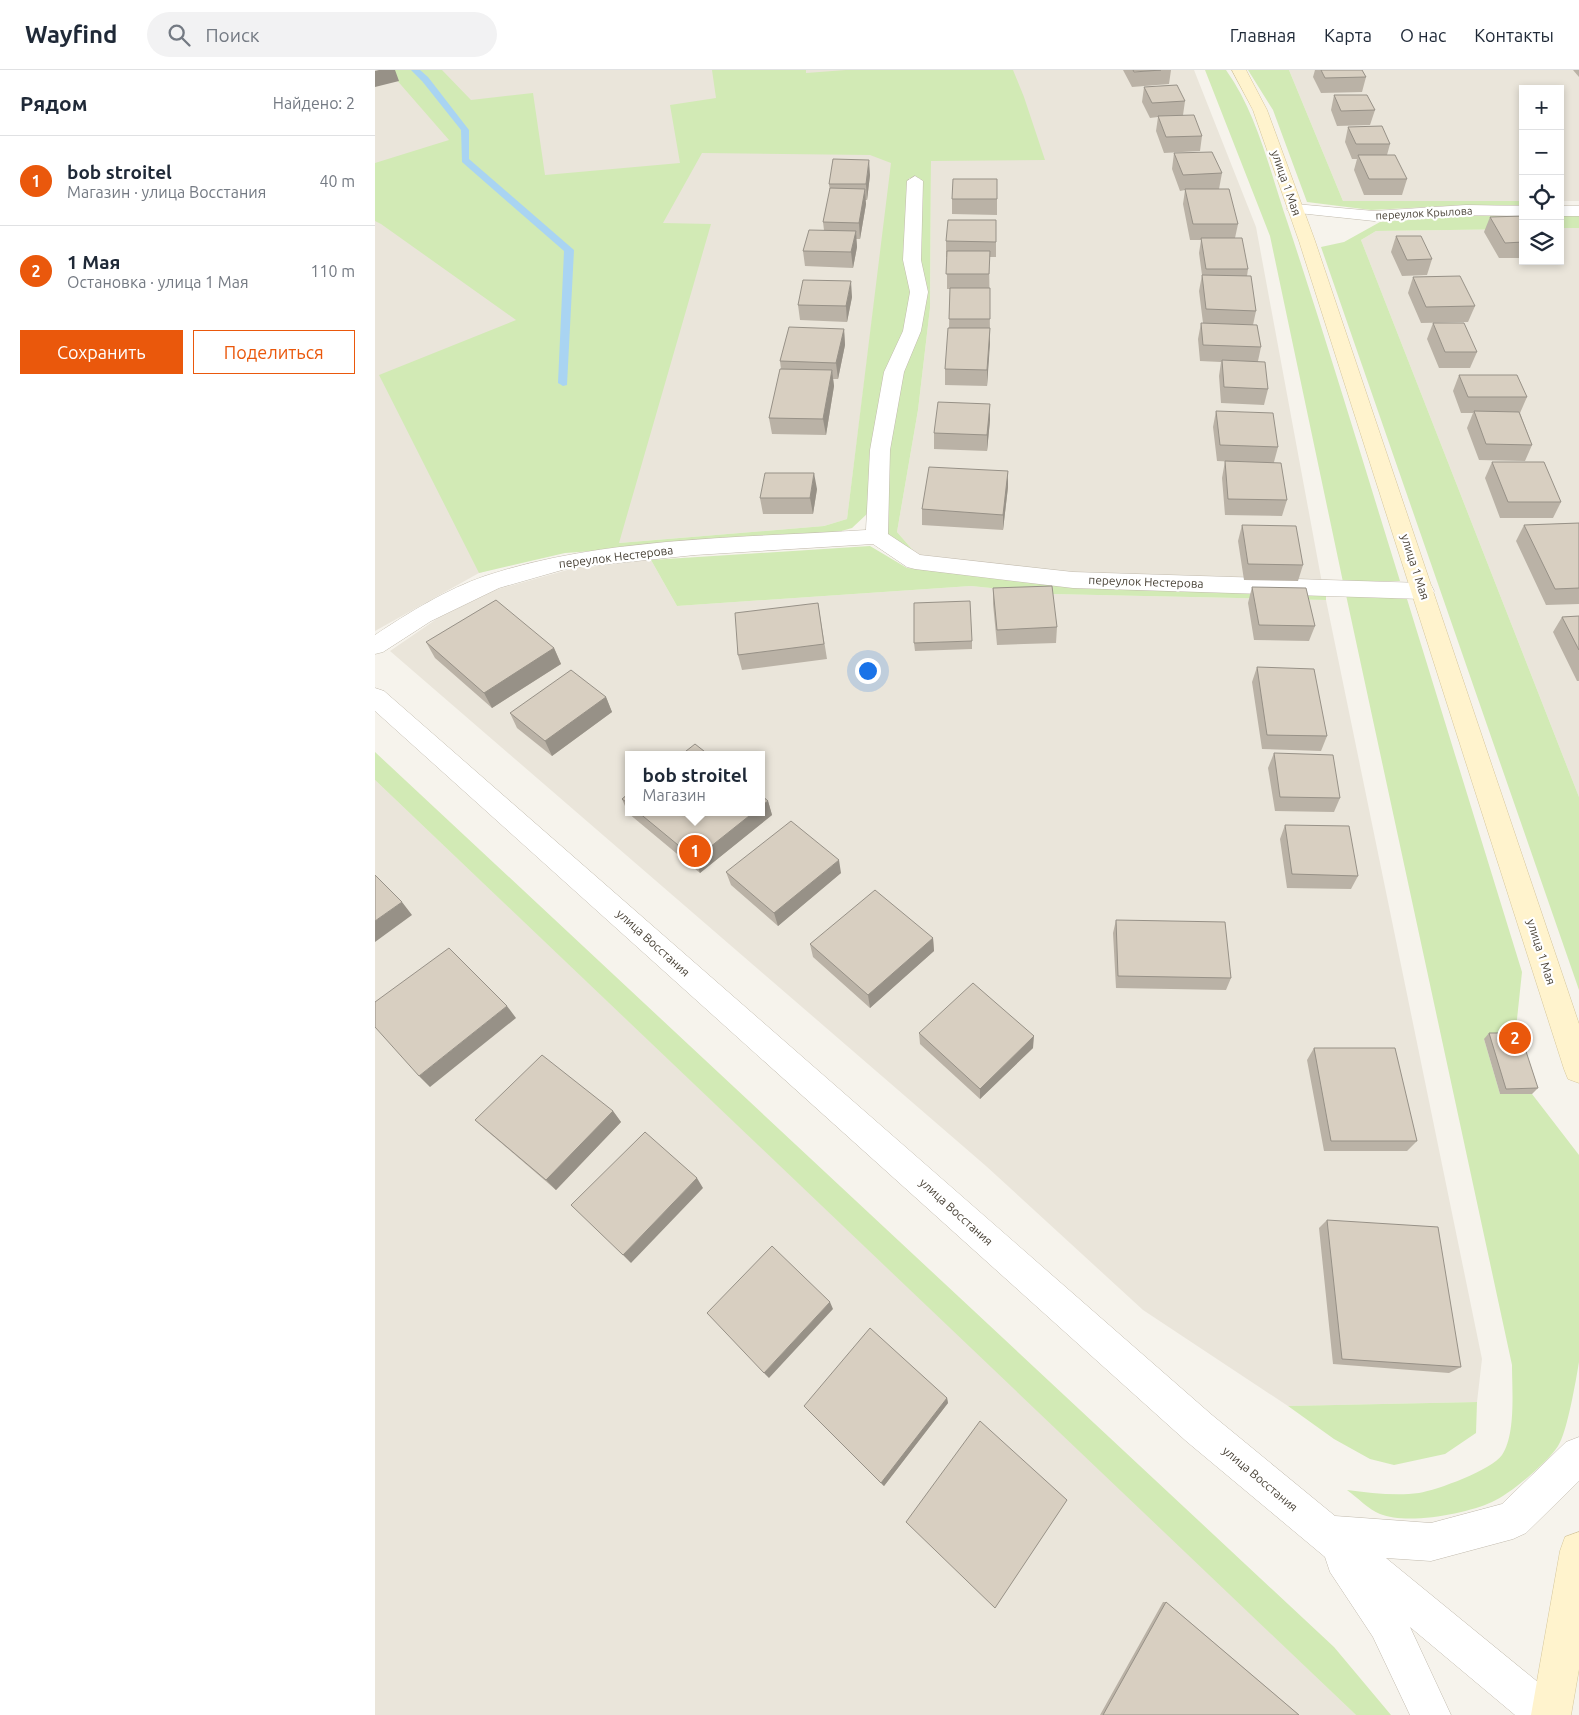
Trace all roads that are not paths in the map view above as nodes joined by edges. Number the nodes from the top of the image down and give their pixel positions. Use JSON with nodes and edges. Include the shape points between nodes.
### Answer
{"nodes":[{"id":1,"x":1239,"y":70,"type":"edge"},
{"id":2,"x":915,"y":181,"type":"dead end"},
{"id":3,"x":1295,"y":209,"type":"junction"},
{"id":4,"x":1519,"y":210,"type":"edge"},
{"id":5,"x":1564,"y":211,"type":"edge"},
{"id":6,"x":1579,"y":211,"type":"edge"},
{"id":7,"x":877,"y":538,"type":"junction"},
{"id":8,"x":1423,"y":590,"type":"junction"},
{"id":9,"x":375,"y":646,"type":"edge"},
{"id":10,"x":375,"y":697,"type":"edge"},
{"id":11,"x":1579,"y":1069,"type":"edge"},
{"id":12,"x":1579,"y":1455,"type":"edge"},
{"id":13,"x":1327,"y":1534,"type":"junction"},
{"id":14,"x":1579,"y":1552,"type":"edge"},
{"id":15,"x":1431,"y":1715,"type":"edge"},
{"id":16,"x":1549,"y":1715,"type":"edge"}],
"edges":[{"from":1,"to":3,"type":"main road","name":"улица 1 Мая","via":[[1260,110]]},
{"from":2,"to":7,"type":"street","via":[[912,260],[919,292],[912,330],[895,372],[881,450]]},
{"from":3,"to":4,"type":"street","name":"переулок Крылова","via":[[1374,216]]},
{"from":3,"to":8,"type":"main road","name":"улица 1 Мая"},
{"from":5,"to":6,"type":"street"},
{"from":7,"to":8,"type":"street","name":"переулок Нестерова","via":[[915,562],[1073,580]]},
{"from":7,"to":9,"type":"street","name":"переулок Нестерова","via":[[686,549],[569,561],[491,582],[423,615]]},
{"from":8,"to":11,"type":"main road","name":"улица 1 Мая"},
{"from":10,"to":13,"type":"street","name":"улица Восстания","via":[[1199,1428]]},
{"from":12,"to":13,"type":"street","via":[[1513,1520],[1431,1542]]},
{"from":13,"to":15,"type":"street","via":[[1387,1623]]},
{"from":13,"to":16,"type":"street","name":"улица Восстания"},
{"from":14,"to":16,"type":"main road"}]}
